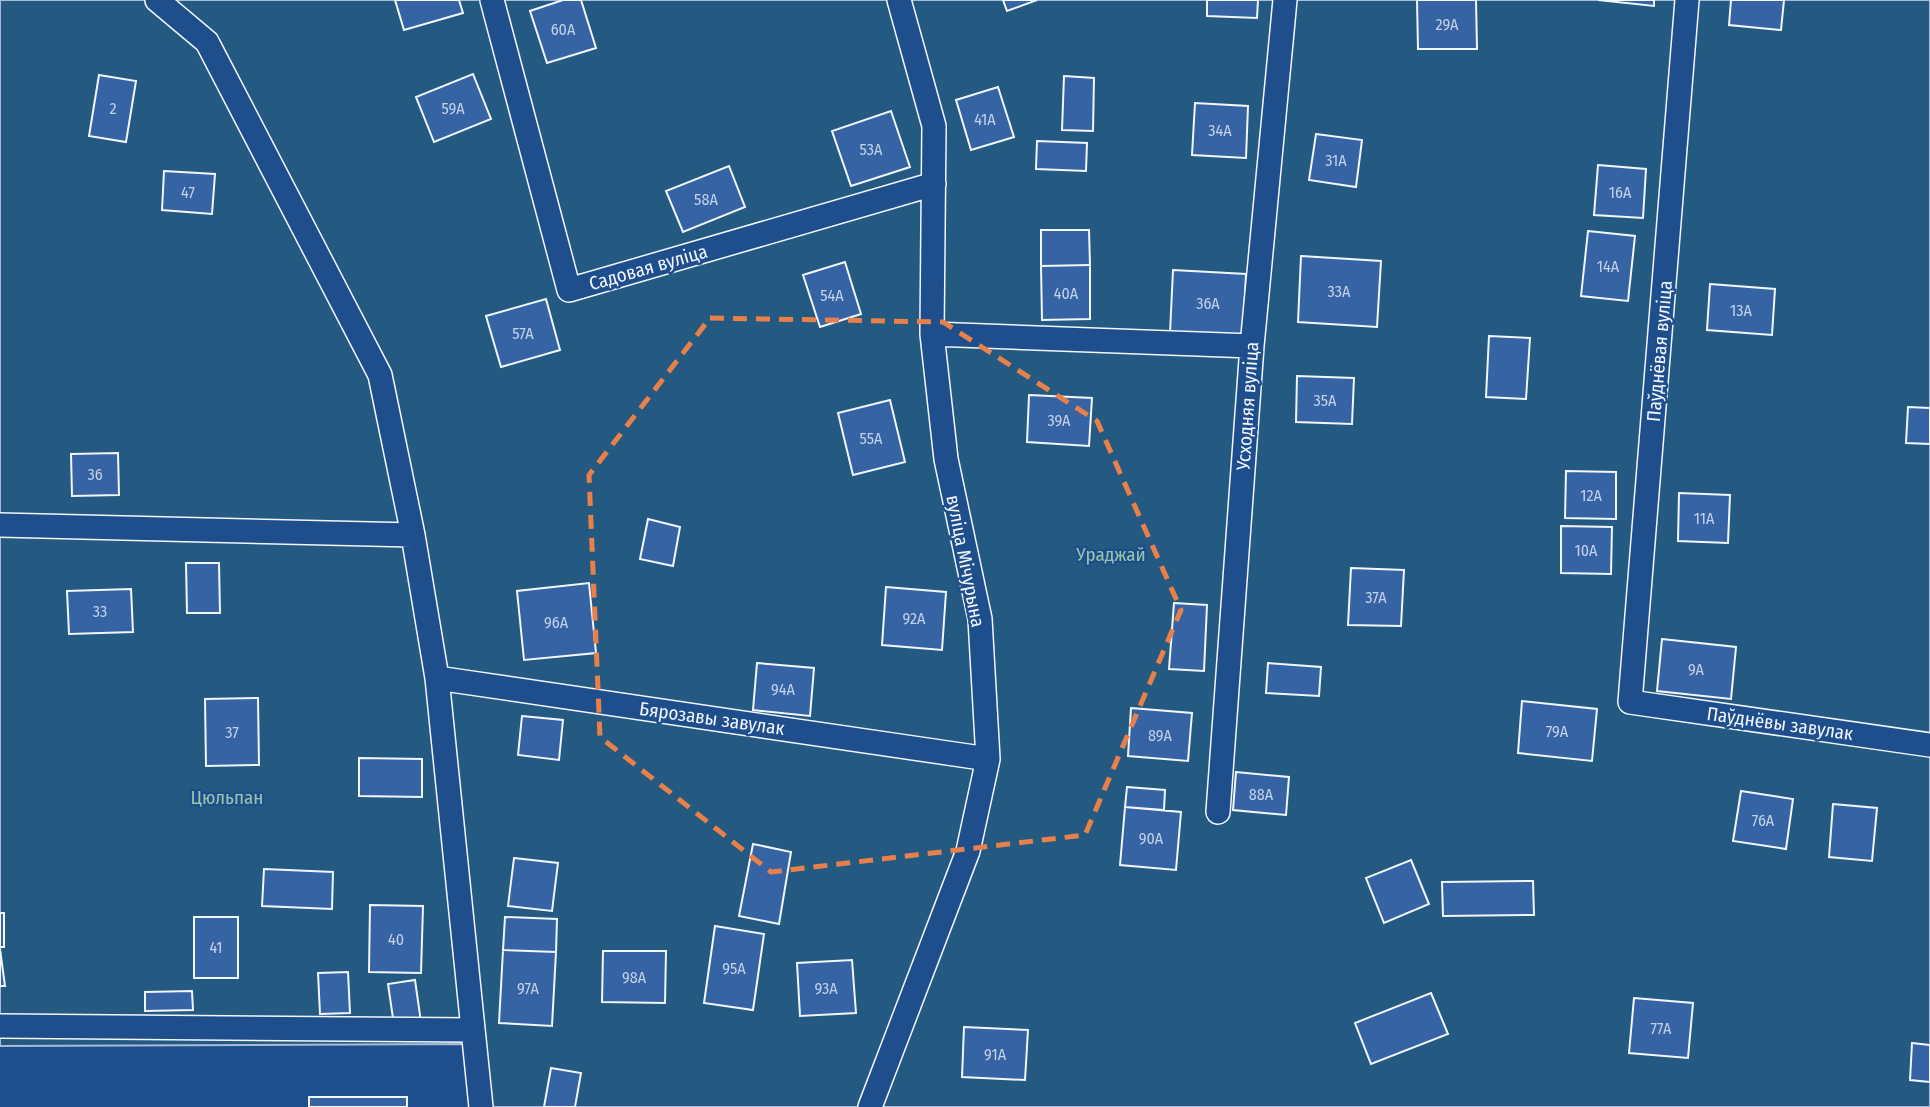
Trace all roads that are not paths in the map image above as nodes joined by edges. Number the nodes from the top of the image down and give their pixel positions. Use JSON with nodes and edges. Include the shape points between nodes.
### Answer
{"nodes":[{"id":1,"x":158,"y":0,"type":"edge"},
{"id":2,"x":492,"y":0,"type":"edge"},
{"id":3,"x":899,"y":0,"type":"edge"},
{"id":4,"x":1284,"y":0,"type":"edge"},
{"id":5,"x":1688,"y":0,"type":"edge"},
{"id":6,"x":934,"y":184,"type":"junction"},
{"id":7,"x":932,"y":334,"type":"junction"},
{"id":8,"x":1252,"y":346,"type":"junction"},
{"id":9,"x":0,"y":525,"type":"edge"},
{"id":10,"x":413,"y":535,"type":"junction"},
{"id":11,"x":437,"y":678,"type":"junction"},
{"id":12,"x":1630,"y":702,"type":"joint"},
{"id":13,"x":1930,"y":745,"type":"edge"},
{"id":14,"x":988,"y":758,"type":"junction"},
{"id":15,"x":1218,"y":812,"type":"dead end"},
{"id":16,"x":0,"y":1027,"type":"edge"},
{"id":17,"x":472,"y":1030,"type":"junction"},
{"id":18,"x":481,"y":1107,"type":"edge"},
{"id":19,"x":870,"y":1107,"type":"edge"}],
"edges":[{"from":1,"to":10,"type":"lane","via":[[206,42],[380,374]]},
{"from":2,"to":6,"type":"lane","name":"Садовая вуліца","via":[[569,290]]},
{"from":3,"to":6,"type":"lane","name":"вуліца Мічурына","via":[[934,126]]},
{"from":4,"to":8,"type":"lane","name":"Усходняя вуліца"},
{"from":5,"to":12,"type":"lane","name":"Паўднёвая вуліца"},
{"from":6,"to":7,"type":"lane","name":"вуліца Мічурына"},
{"from":7,"to":8,"type":"lane"},
{"from":7,"to":14,"type":"lane","name":"вуліца Мічурына","via":[[946,459],[980,619]]},
{"from":8,"to":15,"type":"lane","name":"Усходняя вуліца"},
{"from":9,"to":10,"type":"lane"},
{"from":10,"to":11,"type":"lane"},
{"from":11,"to":14,"type":"lane","name":"Бярозавы завулак"},
{"from":11,"to":17,"type":"lane"},
{"from":12,"to":13,"type":"lane","name":"Паўднёвы завулак"},
{"from":14,"to":19,"type":"lane","name":"вуліца Мічурына","via":[[968,851]]},
{"from":16,"to":17,"type":"lane"},
{"from":17,"to":18,"type":"lane"}]}
